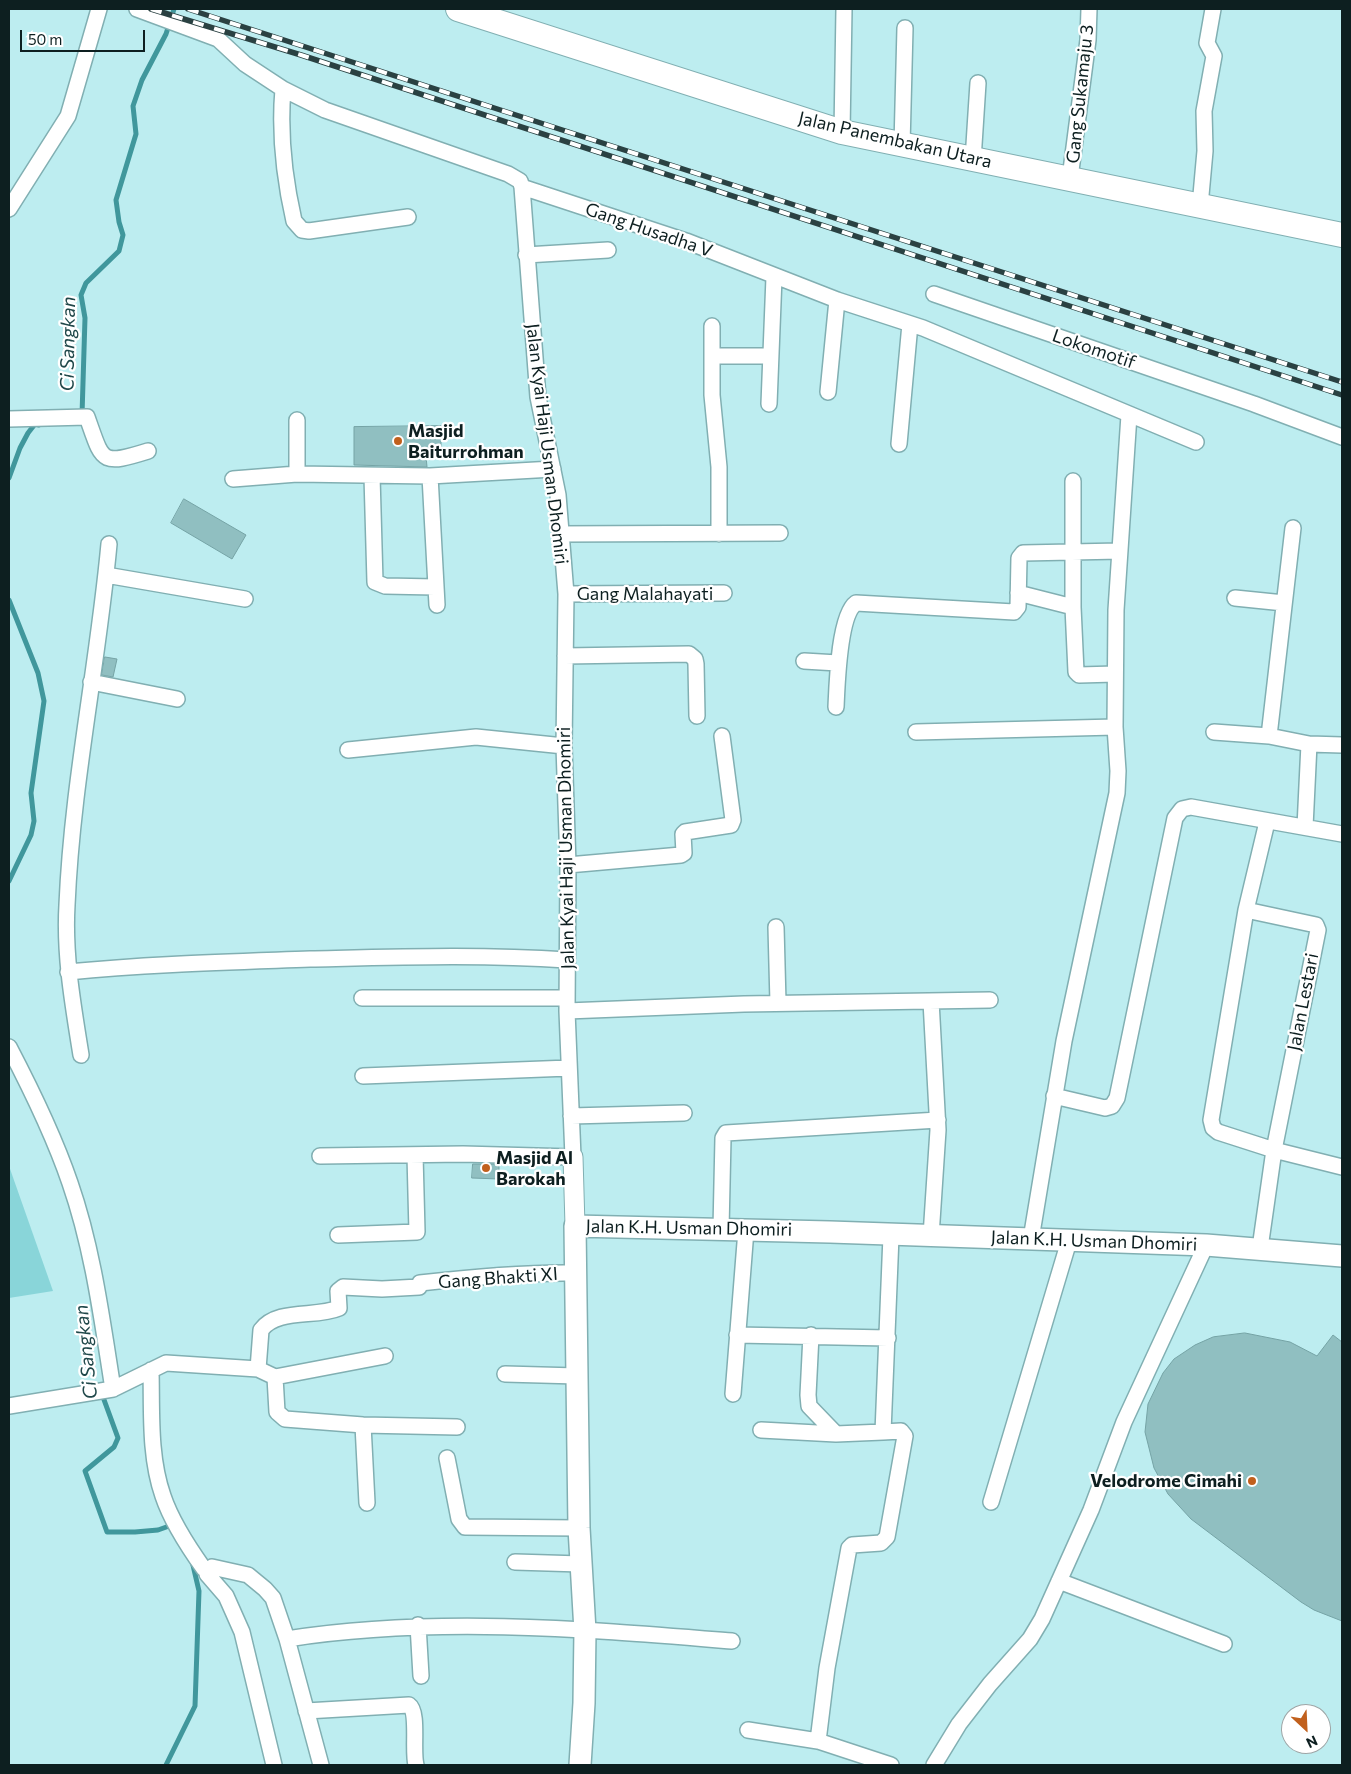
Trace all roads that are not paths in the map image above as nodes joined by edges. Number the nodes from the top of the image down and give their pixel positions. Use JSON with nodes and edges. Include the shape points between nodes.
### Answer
{"nodes":[{"id":1,"x":99,"y":9,"type":"edge"},
{"id":2,"x":137,"y":9,"type":"edge"},
{"id":3,"x":458,"y":9,"type":"edge"},
{"id":4,"x":844,"y":9,"type":"edge"},
{"id":5,"x":1089,"y":9,"type":"edge"},
{"id":6,"x":1213,"y":9,"type":"edge"},
{"id":7,"x":905,"y":28,"type":"dead end"},
{"id":8,"x":978,"y":83,"type":"dead end"},
{"id":9,"x":282,"y":89,"type":"junction"},
{"id":10,"x":842,"y":132,"type":"junction"},
{"id":11,"x":902,"y":145,"type":"junction"},
{"id":12,"x":973,"y":160,"type":"junction"},
{"id":13,"x":1070,"y":178,"type":"junction"},
{"id":14,"x":522,"y":187,"type":"junction"},
{"id":15,"x":1200,"y":206,"type":"junction"},
{"id":16,"x":9,"y":209,"type":"edge"},
{"id":17,"x":408,"y":217,"type":"dead end"},
{"id":18,"x":1342,"y":235,"type":"edge"},
{"id":19,"x":608,"y":250,"type":"dead end"},
{"id":20,"x":526,"y":255,"type":"junction"},
{"id":21,"x":774,"y":277,"type":"junction"},
{"id":22,"x":934,"y":294,"type":"dead end"},
{"id":23,"x":837,"y":300,"type":"junction"},
{"id":24,"x":712,"y":326,"type":"dead end"},
{"id":25,"x":916,"y":326,"type":"junction"},
{"id":26,"x":712,"y":356,"type":"junction"},
{"id":27,"x":770,"y":356,"type":"junction"},
{"id":28,"x":828,"y":392,"type":"dead end"},
{"id":29,"x":769,"y":404,"type":"dead end"},
{"id":30,"x":1129,"y":414,"type":"junction"},
{"id":31,"x":9,"y":419,"type":"edge"},
{"id":32,"x":297,"y":420,"type":"dead end"},
{"id":33,"x":1342,"y":438,"type":"edge"},
{"id":34,"x":1196,"y":442,"type":"dead end"},
{"id":35,"x":899,"y":444,"type":"dead end"},
{"id":36,"x":148,"y":451,"type":"dead end"},
{"id":37,"x":553,"y":469,"type":"junction"},
{"id":38,"x":298,"y":474,"type":"junction"},
{"id":39,"x":372,"y":476,"type":"junction"},
{"id":40,"x":430,"y":476,"type":"junction"},
{"id":41,"x":233,"y":479,"type":"dead end"},
{"id":42,"x":1073,"y":481,"type":"dead end"},
{"id":43,"x":1293,"y":528,"type":"dead end"},
{"id":44,"x":780,"y":533,"type":"dead end"},
{"id":45,"x":560,"y":534,"type":"junction"},
{"id":46,"x":719,"y":534,"type":"junction"},
{"id":47,"x":108,"y":544,"type":"dead end"},
{"id":48,"x":1120,"y":550,"type":"junction"},
{"id":49,"x":1074,"y":551,"type":"junction"},
{"id":50,"x":106,"y":575,"type":"junction"},
{"id":51,"x":435,"y":587,"type":"junction"},
{"id":52,"x":724,"y":593,"type":"dead end"},
{"id":53,"x":1018,"y":593,"type":"junction"},
{"id":54,"x":566,"y":594,"type":"junction"},
{"id":55,"x":1235,"y":598,"type":"dead end"},
{"id":56,"x":245,"y":599,"type":"dead end"},
{"id":57,"x":1284,"y":603,"type":"junction"},
{"id":58,"x":437,"y":605,"type":"dead end"},
{"id":59,"x":1073,"y":607,"type":"junction"},
{"id":60,"x":565,"y":656,"type":"junction"},
{"id":61,"x":804,"y":661,"type":"dead end"},
{"id":62,"x":838,"y":663,"type":"junction"},
{"id":63,"x":1116,"y":674,"type":"junction"},
{"id":64,"x":91,"y":682,"type":"junction"},
{"id":65,"x":177,"y":699,"type":"dead end"},
{"id":66,"x":836,"y":706,"type":"dead end"},
{"id":67,"x":697,"y":716,"type":"dead end"},
{"id":68,"x":1115,"y":727,"type":"junction"},
{"id":69,"x":916,"y":732,"type":"dead end"},
{"id":70,"x":1214,"y":732,"type":"dead end"},
{"id":71,"x":722,"y":736,"type":"dead end"},
{"id":72,"x":1269,"y":736,"type":"junction"},
{"id":73,"x":1309,"y":744,"type":"junction"},
{"id":74,"x":1342,"y":745,"type":"edge"},
{"id":75,"x":564,"y":746,"type":"junction"},
{"id":76,"x":348,"y":750,"type":"dead end"},
{"id":77,"x":1267,"y":822,"type":"junction"},
{"id":78,"x":1305,"y":827,"type":"junction"},
{"id":79,"x":1342,"y":834,"type":"edge"},
{"id":80,"x":568,"y":865,"type":"junction"},
{"id":81,"x":1246,"y":910,"type":"junction"},
{"id":82,"x":776,"y":927,"type":"dead end"},
{"id":83,"x":567,"y":960,"type":"junction"},
{"id":84,"x":68,"y":972,"type":"junction"},
{"id":85,"x":362,"y":998,"type":"dead end"},
{"id":86,"x":990,"y":1000,"type":"dead end"},
{"id":87,"x":931,"y":1001,"type":"junction"},
{"id":88,"x":778,"y":1003,"type":"junction"},
{"id":89,"x":567,"y":1004,"type":"junction"},
{"id":90,"x":9,"y":1047,"type":"edge"},
{"id":91,"x":80,"y":1055,"type":"dead end"},
{"id":92,"x":569,"y":1068,"type":"junction"},
{"id":93,"x":364,"y":1076,"type":"dead end"},
{"id":94,"x":1054,"y":1096,"type":"junction"},
{"id":95,"x":684,"y":1113,"type":"dead end"},
{"id":96,"x":571,"y":1116,"type":"junction"},
{"id":97,"x":938,"y":1120,"type":"junction"},
{"id":98,"x":1274,"y":1150,"type":"junction"},
{"id":99,"x":415,"y":1155,"type":"junction"},
{"id":100,"x":320,"y":1156,"type":"dead end"},
{"id":101,"x":573,"y":1158,"type":"junction"},
{"id":102,"x":1342,"y":1167,"type":"edge"},
{"id":103,"x":575,"y":1226,"type":"junction"},
{"id":104,"x":721,"y":1229,"type":"junction"},
{"id":105,"x":746,"y":1230,"type":"junction"},
{"id":106,"x":338,"y":1234,"type":"dead end"},
{"id":107,"x":891,"y":1236,"type":"junction"},
{"id":108,"x":931,"y":1236,"type":"junction"},
{"id":109,"x":1032,"y":1239,"type":"junction"},
{"id":110,"x":1070,"y":1241,"type":"junction"},
{"id":111,"x":1206,"y":1245,"type":"junction"},
{"id":112,"x":1260,"y":1248,"type":"junction"},
{"id":113,"x":1342,"y":1256,"type":"edge"},
{"id":114,"x":575,"y":1273,"type":"junction"},
{"id":115,"x":737,"y":1335,"type":"junction"},
{"id":116,"x":811,"y":1335,"type":"junction"},
{"id":117,"x":888,"y":1338,"type":"junction"},
{"id":118,"x":385,"y":1356,"type":"dead end"},
{"id":119,"x":258,"y":1369,"type":"junction"},
{"id":120,"x":151,"y":1370,"type":"junction"},
{"id":121,"x":505,"y":1374,"type":"dead end"},
{"id":122,"x":577,"y":1376,"type":"junction"},
{"id":123,"x":275,"y":1377,"type":"junction"},
{"id":124,"x":105,"y":1390,"type":"junction"},
{"id":125,"x":733,"y":1394,"type":"dead end"},
{"id":126,"x":9,"y":1406,"type":"edge"},
{"id":127,"x":362,"y":1424,"type":"junction"},
{"id":128,"x":457,"y":1427,"type":"dead end"},
{"id":129,"x":760,"y":1430,"type":"dead end"},
{"id":130,"x":883,"y":1432,"type":"junction"},
{"id":131,"x":836,"y":1434,"type":"junction"},
{"id":132,"x":447,"y":1458,"type":"dead end"},
{"id":133,"x":991,"y":1502,"type":"dead end"},
{"id":134,"x":367,"y":1503,"type":"dead end"},
{"id":135,"x":579,"y":1528,"type":"junction"},
{"id":136,"x":516,"y":1562,"type":"dead end"},
{"id":137,"x":581,"y":1564,"type":"junction"},
{"id":138,"x":208,"y":1570,"type":"junction"},
{"id":139,"x":1059,"y":1581,"type":"junction"},
{"id":140,"x":418,"y":1625,"type":"junction"},
{"id":141,"x":585,"y":1631,"type":"junction"},
{"id":142,"x":287,"y":1639,"type":"junction"},
{"id":143,"x":732,"y":1641,"type":"dead end"},
{"id":144,"x":1224,"y":1644,"type":"dead end"},
{"id":145,"x":421,"y":1676,"type":"dead end"},
{"id":146,"x":306,"y":1711,"type":"junction"},
{"id":147,"x":748,"y":1730,"type":"dead end"},
{"id":148,"x":818,"y":1741,"type":"junction"},
{"id":149,"x":274,"y":1765,"type":"edge"},
{"id":150,"x":321,"y":1765,"type":"edge"},
{"id":151,"x":416,"y":1765,"type":"edge"},
{"id":152,"x":580,"y":1765,"type":"edge"},
{"id":153,"x":891,"y":1765,"type":"edge"},
{"id":154,"x":934,"y":1765,"type":"edge"}],
"edges":[{"from":1,"to":16,"type":"street","via":[[68,116]]},
{"from":2,"to":9,"type":"street","via":[[218,39],[245,64]]},
{"from":3,"to":10,"type":"main road","name":"Jalan Panembakan Utara"},
{"from":4,"to":10,"type":"street"},
{"from":5,"to":13,"type":"street","name":"Gang Sukamaju 3"},
{"from":6,"to":15,"type":"street","via":[[1207,45],[1214,56],[1204,111],[1205,151]]},
{"from":7,"to":11,"type":"street"},
{"from":8,"to":12,"type":"street"},
{"from":9,"to":14,"type":"street","via":[[325,110],[508,174],[520,181]]},
{"from":9,"to":17,"type":"street","via":[[283,166],[298,227],[308,231]]},
{"from":10,"to":11,"type":"main road","name":"Jalan Panembakan Utara"},
{"from":11,"to":12,"type":"main road","name":"Jalan Panembakan Utara"},
{"from":12,"to":13,"type":"main road","name":"Jalan Panembakan Utara"},
{"from":13,"to":15,"type":"main road","name":"Jalan Panembakan Utara"},
{"from":14,"to":20,"type":"street","name":"Jalan Kyai Haji Usman Dhomiri"},
{"from":14,"to":21,"type":"street","name":"Gang Husadha V","via":[[686,241]]},
{"from":15,"to":18,"type":"main road","name":"Jalan Panembakan Utara"},
{"from":19,"to":20,"type":"street"},
{"from":20,"to":37,"type":"street","name":"Jalan Kyai Haji Usman Dhomiri","via":[[538,397]]},
{"from":21,"to":23,"type":"street","name":"Gang Husadha V"},
{"from":21,"to":27,"type":"street"},
{"from":22,"to":33,"type":"street","name":"Lokomotif","via":[[1254,404]]},
{"from":23,"to":25,"type":"street","name":"Gang Husadha V"},
{"from":23,"to":28,"type":"street"},
{"from":24,"to":26,"type":"street"},
{"from":25,"to":30,"type":"street","name":"Gang Husadha V"},
{"from":25,"to":35,"type":"street"},
{"from":26,"to":27,"type":"street"},
{"from":26,"to":46,"type":"street","via":[[719,467]]},
{"from":27,"to":29,"type":"street"},
{"from":30,"to":34,"type":"street","name":"Gang Husadha V"},
{"from":30,"to":48,"type":"street"},
{"from":31,"to":36,"type":"street","via":[[80,417],[108,459],[119,460]]},
{"from":32,"to":38,"type":"street"},
{"from":37,"to":40,"type":"street"},
{"from":37,"to":45,"type":"street","name":"Jalan Kyai Haji Usman Dhomiri"},
{"from":38,"to":39,"type":"street"},
{"from":38,"to":41,"type":"street"},
{"from":39,"to":40,"type":"street"},
{"from":39,"to":51,"type":"street","via":[[375,582],[385,586]]},
{"from":40,"to":51,"type":"street"},
{"from":42,"to":49,"type":"street"},
{"from":43,"to":57,"type":"street"},
{"from":44,"to":46,"type":"street"},
{"from":45,"to":46,"type":"street"},
{"from":45,"to":54,"type":"street","name":"Jalan Kyai Haji Usman Dhomiri"},
{"from":47,"to":50,"type":"street"},
{"from":48,"to":49,"type":"street"},
{"from":48,"to":63,"type":"street"},
{"from":49,"to":53,"type":"street","via":[[1020,555]]},
{"from":49,"to":59,"type":"street"},
{"from":50,"to":56,"type":"street"},
{"from":50,"to":64,"type":"street"},
{"from":51,"to":58,"type":"street"},
{"from":52,"to":54,"type":"street","name":"Gang Malahayati"},
{"from":53,"to":59,"type":"street"},
{"from":53,"to":62,"type":"street","via":[[1018,607],[1014,612],[856,603],[848,610]]},
{"from":54,"to":60,"type":"street","name":"Jalan Kyai Haji Usman Dhomiri"},
{"from":55,"to":57,"type":"street"},
{"from":57,"to":72,"type":"street"},
{"from":59,"to":63,"type":"street","via":[[1076,672],[1079,675]]},
{"from":60,"to":67,"type":"street","via":[[689,654],[696,664]]},
{"from":60,"to":75,"type":"street","name":"Jalan Kyai Haji Usman Dhomiri"},
{"from":61,"to":62,"type":"street"},
{"from":62,"to":66,"type":"street"},
{"from":63,"to":68,"type":"street"},
{"from":64,"to":65,"type":"street"},
{"from":64,"to":84,"type":"street","via":[[66,906]]},
{"from":68,"to":69,"type":"street"},
{"from":68,"to":94,"type":"street","via":[[1117,793]]},
{"from":70,"to":72,"type":"street"},
{"from":71,"to":80,"type":"street","via":[[731,825],[685,832],[684,853],[681,855]]},
{"from":72,"to":73,"type":"street"},
{"from":73,"to":74,"type":"street"},
{"from":73,"to":78,"type":"street"},
{"from":75,"to":76,"type":"street","via":[[476,737]]},
{"from":75,"to":80,"type":"street","name":"Jalan Kyai Haji Usman Dhomiri"},
{"from":77,"to":78,"type":"street"},
{"from":77,"to":81,"type":"street"},
{"from":77,"to":94,"type":"street","via":[[1191,808],[1178,813],[1117,1098],[1112,1106],[1105,1108]]},
{"from":78,"to":79,"type":"street"},
{"from":80,"to":83,"type":"street","name":"Jalan Kyai Haji Usman Dhomiri"},
{"from":81,"to":98,"type":"street","via":[[1211,1120],[1218,1132]]},
{"from":81,"to":98,"type":"street","name":"Jalan Lestari","via":[[1316,925],[1318,930]]},
{"from":82,"to":88,"type":"street"},
{"from":83,"to":84,"type":"street","via":[[506,956],[403,956],[165,964]]},
{"from":83,"to":89,"type":"street","name":"Jalan Kyai Haji Usman Dhomiri"},
{"from":84,"to":91,"type":"street"},
{"from":85,"to":89,"type":"street"},
{"from":86,"to":87,"type":"street"},
{"from":87,"to":88,"type":"street"},
{"from":87,"to":97,"type":"street"},
{"from":88,"to":89,"type":"street"},
{"from":89,"to":92,"type":"street","name":"Jalan Kyai Haji Usman Dhomiri"},
{"from":90,"to":124,"type":"street","via":[[40,1109],[71,1184],[97,1286]]},
{"from":92,"to":93,"type":"street"},
{"from":92,"to":96,"type":"street","name":"Jalan Kyai Haji Usman Dhomiri"},
{"from":94,"to":109,"type":"street"},
{"from":95,"to":96,"type":"street"},
{"from":96,"to":101,"type":"street","name":"Jalan Kyai Haji Usman Dhomiri"},
{"from":97,"to":104,"type":"street","via":[[726,1133]]},
{"from":97,"to":108,"type":"street"},
{"from":98,"to":102,"type":"street"},
{"from":98,"to":112,"type":"street"},
{"from":99,"to":100,"type":"street"},
{"from":99,"to":101,"type":"street"},
{"from":99,"to":106,"type":"street","via":[[417,1232]]},
{"from":101,"to":103,"type":"street","name":"Jalan Kyai Haji Usman Dhomiri"},
{"from":103,"to":104,"type":"main road","name":"Jalan K.H. Usman Dhomiri"},
{"from":103,"to":114,"type":"main road","name":"Jalan K.H. Usman Dhomiri"},
{"from":104,"to":105,"type":"main road","name":"Jalan K.H. Usman Dhomiri"},
{"from":105,"to":107,"type":"main road","name":"Jalan K.H. Usman Dhomiri"},
{"from":105,"to":115,"type":"street"},
{"from":107,"to":108,"type":"main road","name":"Jalan K.H. Usman Dhomiri"},
{"from":107,"to":117,"type":"street"},
{"from":108,"to":109,"type":"main road","name":"Jalan K.H. Usman Dhomiri"},
{"from":109,"to":110,"type":"main road","name":"Jalan K.H. Usman Dhomiri"},
{"from":110,"to":111,"type":"main road","name":"Jalan K.H. Usman Dhomiri"},
{"from":110,"to":133,"type":"street"},
{"from":111,"to":112,"type":"main road","name":"Jalan K.H. Usman Dhomiri"},
{"from":111,"to":139,"type":"street","via":[[1124,1422],[1091,1510]]},
{"from":112,"to":113,"type":"main road","name":"Jalan K.H. Usman Dhomiri"},
{"from":114,"to":119,"type":"street","name":"Gang Bhakti XI","via":[[507,1274],[420,1283],[419,1288],[404,1289],[343,1287],[338,1291],[339,1308],[270,1322],[260,1330]]},
{"from":114,"to":122,"type":"main road","name":"Jalan K.H. Usman Dhomiri"},
{"from":115,"to":116,"type":"street"},
{"from":115,"to":125,"type":"street"},
{"from":116,"to":117,"type":"street"},
{"from":116,"to":131,"type":"street","via":[[809,1406]]},
{"from":117,"to":130,"type":"street"},
{"from":118,"to":123,"type":"street"},
{"from":119,"to":120,"type":"street","via":[[166,1363]]},
{"from":119,"to":123,"type":"street"},
{"from":120,"to":124,"type":"street"},
{"from":120,"to":138,"type":"street","via":[[153,1450],[162,1493],[185,1539]]},
{"from":121,"to":122,"type":"street"},
{"from":122,"to":135,"type":"main road","name":"Jalan K.H. Usman Dhomiri"},
{"from":123,"to":127,"type":"street","via":[[277,1412],[282,1418]]},
{"from":124,"to":126,"type":"street"},
{"from":127,"to":128,"type":"street"},
{"from":127,"to":134,"type":"street"},
{"from":129,"to":131,"type":"street"},
{"from":130,"to":131,"type":"street"},
{"from":130,"to":148,"type":"street","via":[[901,1431],[905,1434],[887,1537],[881,1543],[850,1546],[827,1668]]},
{"from":132,"to":135,"type":"street","via":[[459,1519],[465,1527]]},
{"from":135,"to":137,"type":"main road","name":"Jalan K.H. Usman Dhomiri"},
{"from":136,"to":137,"type":"street"},
{"from":137,"to":141,"type":"main road","name":"Jalan K.H. Usman Dhomiri"},
{"from":138,"to":142,"type":"street","via":[[248,1575],[265,1588],[273,1598]]},
{"from":138,"to":149,"type":"street","via":[[226,1596],[242,1632]]},
{"from":139,"to":144,"type":"street"},
{"from":139,"to":154,"type":"street","via":[[1030,1639],[977,1700]]},
{"from":140,"to":141,"type":"street"},
{"from":140,"to":142,"type":"street","via":[[341,1630]]},
{"from":140,"to":145,"type":"street"},
{"from":141,"to":143,"type":"street"},
{"from":141,"to":152,"type":"main road","name":"Jalan K.H. Usman Dhomiri"},
{"from":142,"to":146,"type":"street"},
{"from":146,"to":150,"type":"street"},
{"from":146,"to":151,"type":"street","via":[[409,1705],[414,1714],[413,1755]]},
{"from":147,"to":148,"type":"street"},
{"from":148,"to":153,"type":"street"}]}
